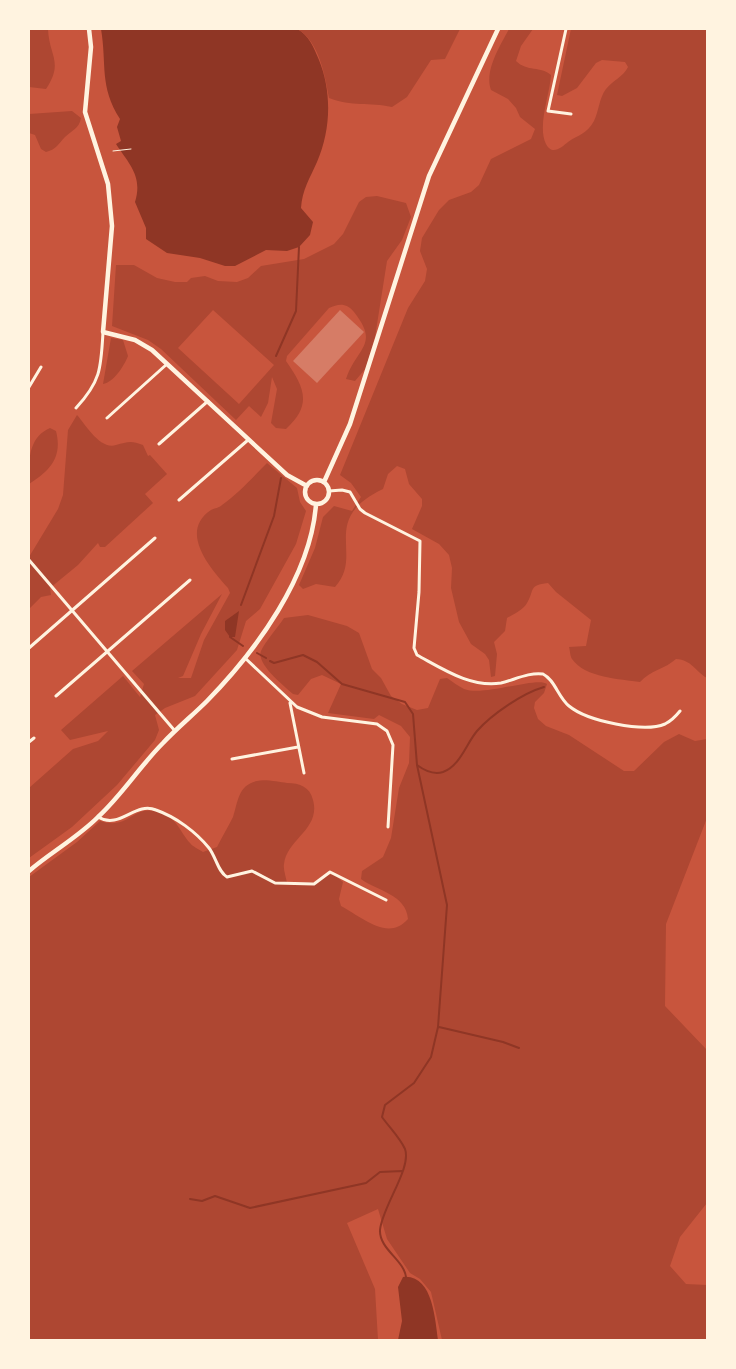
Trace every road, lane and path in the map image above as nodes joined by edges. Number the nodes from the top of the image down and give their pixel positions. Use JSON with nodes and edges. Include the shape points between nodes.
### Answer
{"nodes":[{"id":1,"x":89,"y":29,"type":"edge"},
{"id":2,"x":498,"y":29,"type":"edge"},
{"id":3,"x":566,"y":29,"type":"edge"},
{"id":4,"x":571,"y":114,"type":"dead end"},
{"id":5,"x":132,"y":149,"type":"dead end"},
{"id":6,"x":112,"y":150,"type":"dead end"},
{"id":7,"x":103,"y":332,"type":"junction"},
{"id":8,"x":167,"y":364,"type":"junction"},
{"id":9,"x":41,"y":367,"type":"dead end"},
{"id":10,"x":29,"y":387,"type":"edge"},
{"id":11,"x":208,"y":401,"type":"junction"},
{"id":12,"x":76,"y":408,"type":"dead end"},
{"id":13,"x":107,"y":418,"type":"dead end"},
{"id":14,"x":248,"y":440,"type":"junction"},
{"id":15,"x":159,"y":444,"type":"dead end"},
{"id":16,"x":324,"y":482,"type":"junction"},
{"id":17,"x":308,"y":486,"type":"junction"},
{"id":18,"x":329,"y":491,"type":"junction"},
{"id":19,"x":179,"y":500,"type":"dead end"},
{"id":20,"x":316,"y":504,"type":"junction"},
{"id":21,"x":155,"y":538,"type":"dead end"},
{"id":22,"x":29,"y":560,"type":"edge"},
{"id":23,"x":190,"y":580,"type":"dead end"},
{"id":24,"x":71,"y":610,"type":"junction"},
{"id":25,"x":29,"y":648,"type":"edge"},
{"id":26,"x":107,"y":652,"type":"junction"},
{"id":27,"x":245,"y":658,"type":"junction"},
{"id":28,"x":56,"y":696,"type":"dead end"},
{"id":29,"x":290,"y":702,"type":"junction"},
{"id":30,"x":680,"y":711,"type":"dead end"},
{"id":31,"x":176,"y":731,"type":"junction"},
{"id":32,"x":34,"y":738,"type":"dead end"},
{"id":33,"x":29,"y":742,"type":"edge"},
{"id":34,"x":298,"y":747,"type":"junction"},
{"id":35,"x":232,"y":759,"type":"dead end"},
{"id":36,"x":304,"y":772,"type":"dead end"},
{"id":37,"x":98,"y":818,"type":"junction"},
{"id":38,"x":388,"y":827,"type":"dead end"},
{"id":39,"x":29,"y":871,"type":"edge"},
{"id":40,"x":386,"y":900,"type":"dead end"}],
"edges":[{"from":1,"to":7,"type":"street","via":[[91,47],[85,112],[108,184],[112,226]]},
{"from":2,"to":16,"type":"street","via":[[428,176],[350,424]]},
{"from":3,"to":4,"type":"street","via":[[548,111]]},
{"from":5,"to":6,"type":"path"},
{"from":7,"to":8,"type":"street","via":[[144,344]]},
{"from":7,"to":12,"type":"street","via":[[101,370],[90,393]]},
{"from":8,"to":11,"type":"street"},
{"from":8,"to":13,"type":"street"},
{"from":9,"to":10,"type":"street"},
{"from":11,"to":14,"type":"street"},
{"from":11,"to":15,"type":"street"},
{"from":14,"to":17,"type":"street","via":[[287,475]]},
{"from":14,"to":19,"type":"street"},
{"from":16,"to":17,"type":"street","via":[[314,481]]},
{"from":16,"to":18,"type":"street"},
{"from":17,"to":20,"type":"street","via":[[306,497]]},
{"from":18,"to":20,"type":"street","via":[[326,501]]},
{"from":18,"to":30,"type":"street","via":[[350,492],[365,513],[420,541],[420,592],[414,648],[417,655],[471,682],[503,682],[542,674],[568,706],[618,724],[661,725]]},
{"from":20,"to":27,"type":"street","via":[[312,534],[303,558],[282,602]]},
{"from":21,"to":24,"type":"street"},
{"from":22,"to":24,"type":"street"},
{"from":23,"to":26,"type":"street"},
{"from":24,"to":25,"type":"street"},
{"from":24,"to":26,"type":"street"},
{"from":26,"to":28,"type":"street"},
{"from":26,"to":31,"type":"street"},
{"from":27,"to":29,"type":"street"},
{"from":27,"to":31,"type":"street"},
{"from":29,"to":34,"type":"street"},
{"from":29,"to":38,"type":"street","via":[[322,717],[370,722],[387,731],[393,745]]},
{"from":31,"to":37,"type":"street"},
{"from":32,"to":33,"type":"street"},
{"from":34,"to":35,"type":"street"},
{"from":34,"to":36,"type":"street"},
{"from":37,"to":39,"type":"street"},
{"from":37,"to":40,"type":"street","via":[[113,821],[139,809],[156,809],[197,836],[209,848],[227,877],[252,872],[275,883],[314,884],[330,872]]}]}
